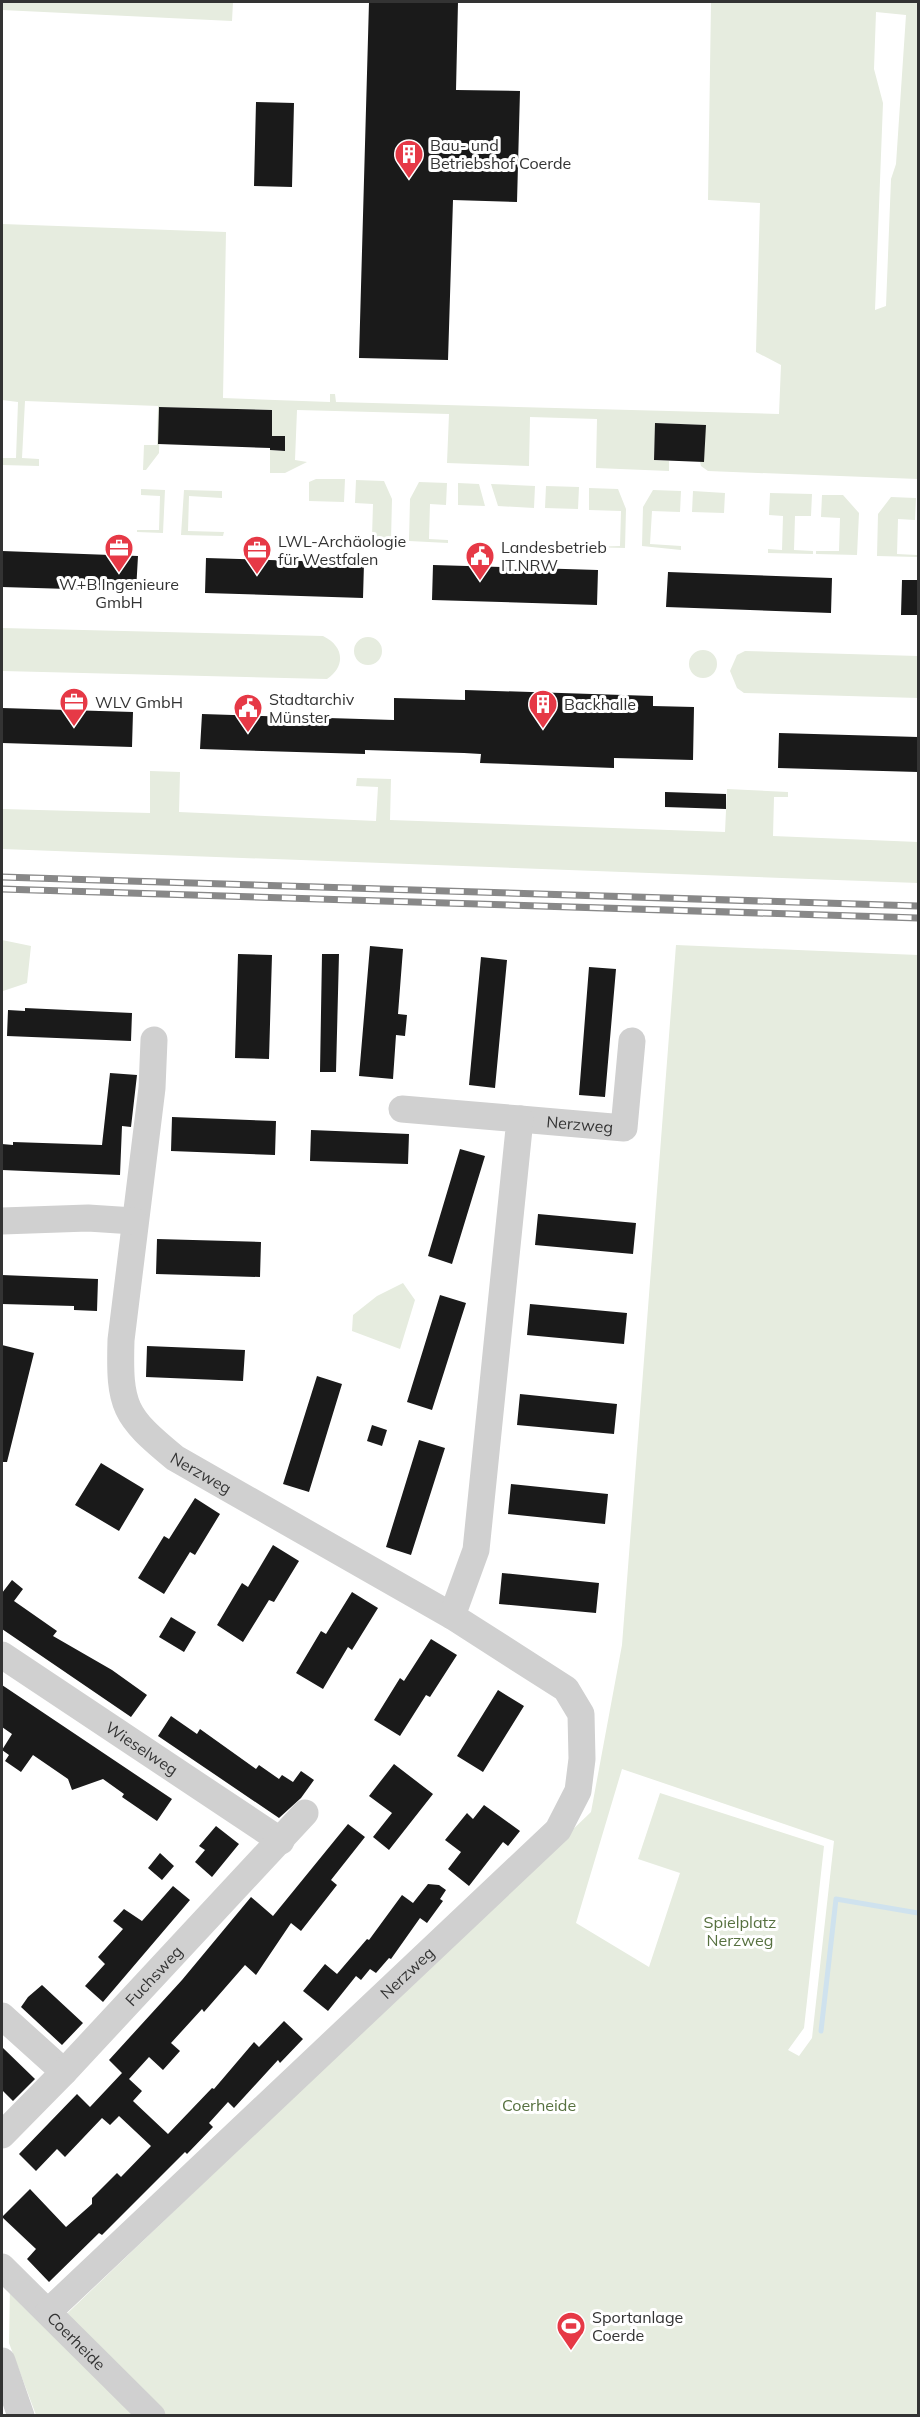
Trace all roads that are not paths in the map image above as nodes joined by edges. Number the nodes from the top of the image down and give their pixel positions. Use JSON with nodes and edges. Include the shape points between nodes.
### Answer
{"nodes":[{"id":1,"x":154,"y":1040,"type":"dead end"},
{"id":2,"x":632,"y":1041,"type":"dead end"},
{"id":3,"x":402,"y":1109,"type":"dead end"},
{"id":4,"x":520,"y":1119,"type":"junction"},
{"id":5,"x":2,"y":1221,"type":"edge"},
{"id":6,"x":134,"y":1221,"type":"junction"},
{"id":7,"x":452,"y":1616,"type":"junction"},
{"id":8,"x":2,"y":1654,"type":"edge"},
{"id":9,"x":305,"y":1813,"type":"dead end"},
{"id":10,"x":280,"y":1841,"type":"junction"},
{"id":11,"x":2,"y":2016,"type":"edge"},
{"id":12,"x":64,"y":2072,"type":"junction"},
{"id":13,"x":2,"y":2135,"type":"edge"},
{"id":14,"x":2,"y":2267,"type":"edge"},
{"id":15,"x":48,"y":2312,"type":"junction"},
{"id":16,"x":2,"y":2361,"type":"edge"},
{"id":17,"x":21,"y":2415,"type":"edge"},
{"id":18,"x":152,"y":2415,"type":"edge"}],
"edges":[{"from":1,"to":6,"type":"street","name":"Nerzweg","via":[[152,1088]]},
{"from":2,"to":4,"type":"street","name":"Nerzweg","via":[[624,1128]]},
{"from":3,"to":4,"type":"street","name":"Nerzweg"},
{"from":4,"to":7,"type":"street","via":[[476,1550]]},
{"from":5,"to":6,"type":"street"},
{"from":6,"to":7,"type":"street","name":"Nerzweg","via":[[120,1382],[126,1409],[141,1430],[175,1458]]},
{"from":7,"to":15,"type":"street","name":"Nerzweg","via":[[566,1689],[580,1714],[582,1760],[578,1791],[558,1830]]},
{"from":8,"to":10,"type":"street","name":"Wieselweg"},
{"from":9,"to":10,"type":"street","name":"Fuchsweg"},
{"from":10,"to":12,"type":"street","name":"Fuchsweg"},
{"from":11,"to":12,"type":"street"},
{"from":12,"to":13,"type":"street","name":"Fuchsweg"},
{"from":14,"to":15,"type":"street","name":"Coerheide"},
{"from":15,"to":18,"type":"street","name":"Coerheide"},
{"from":16,"to":17,"type":"street"}]}
